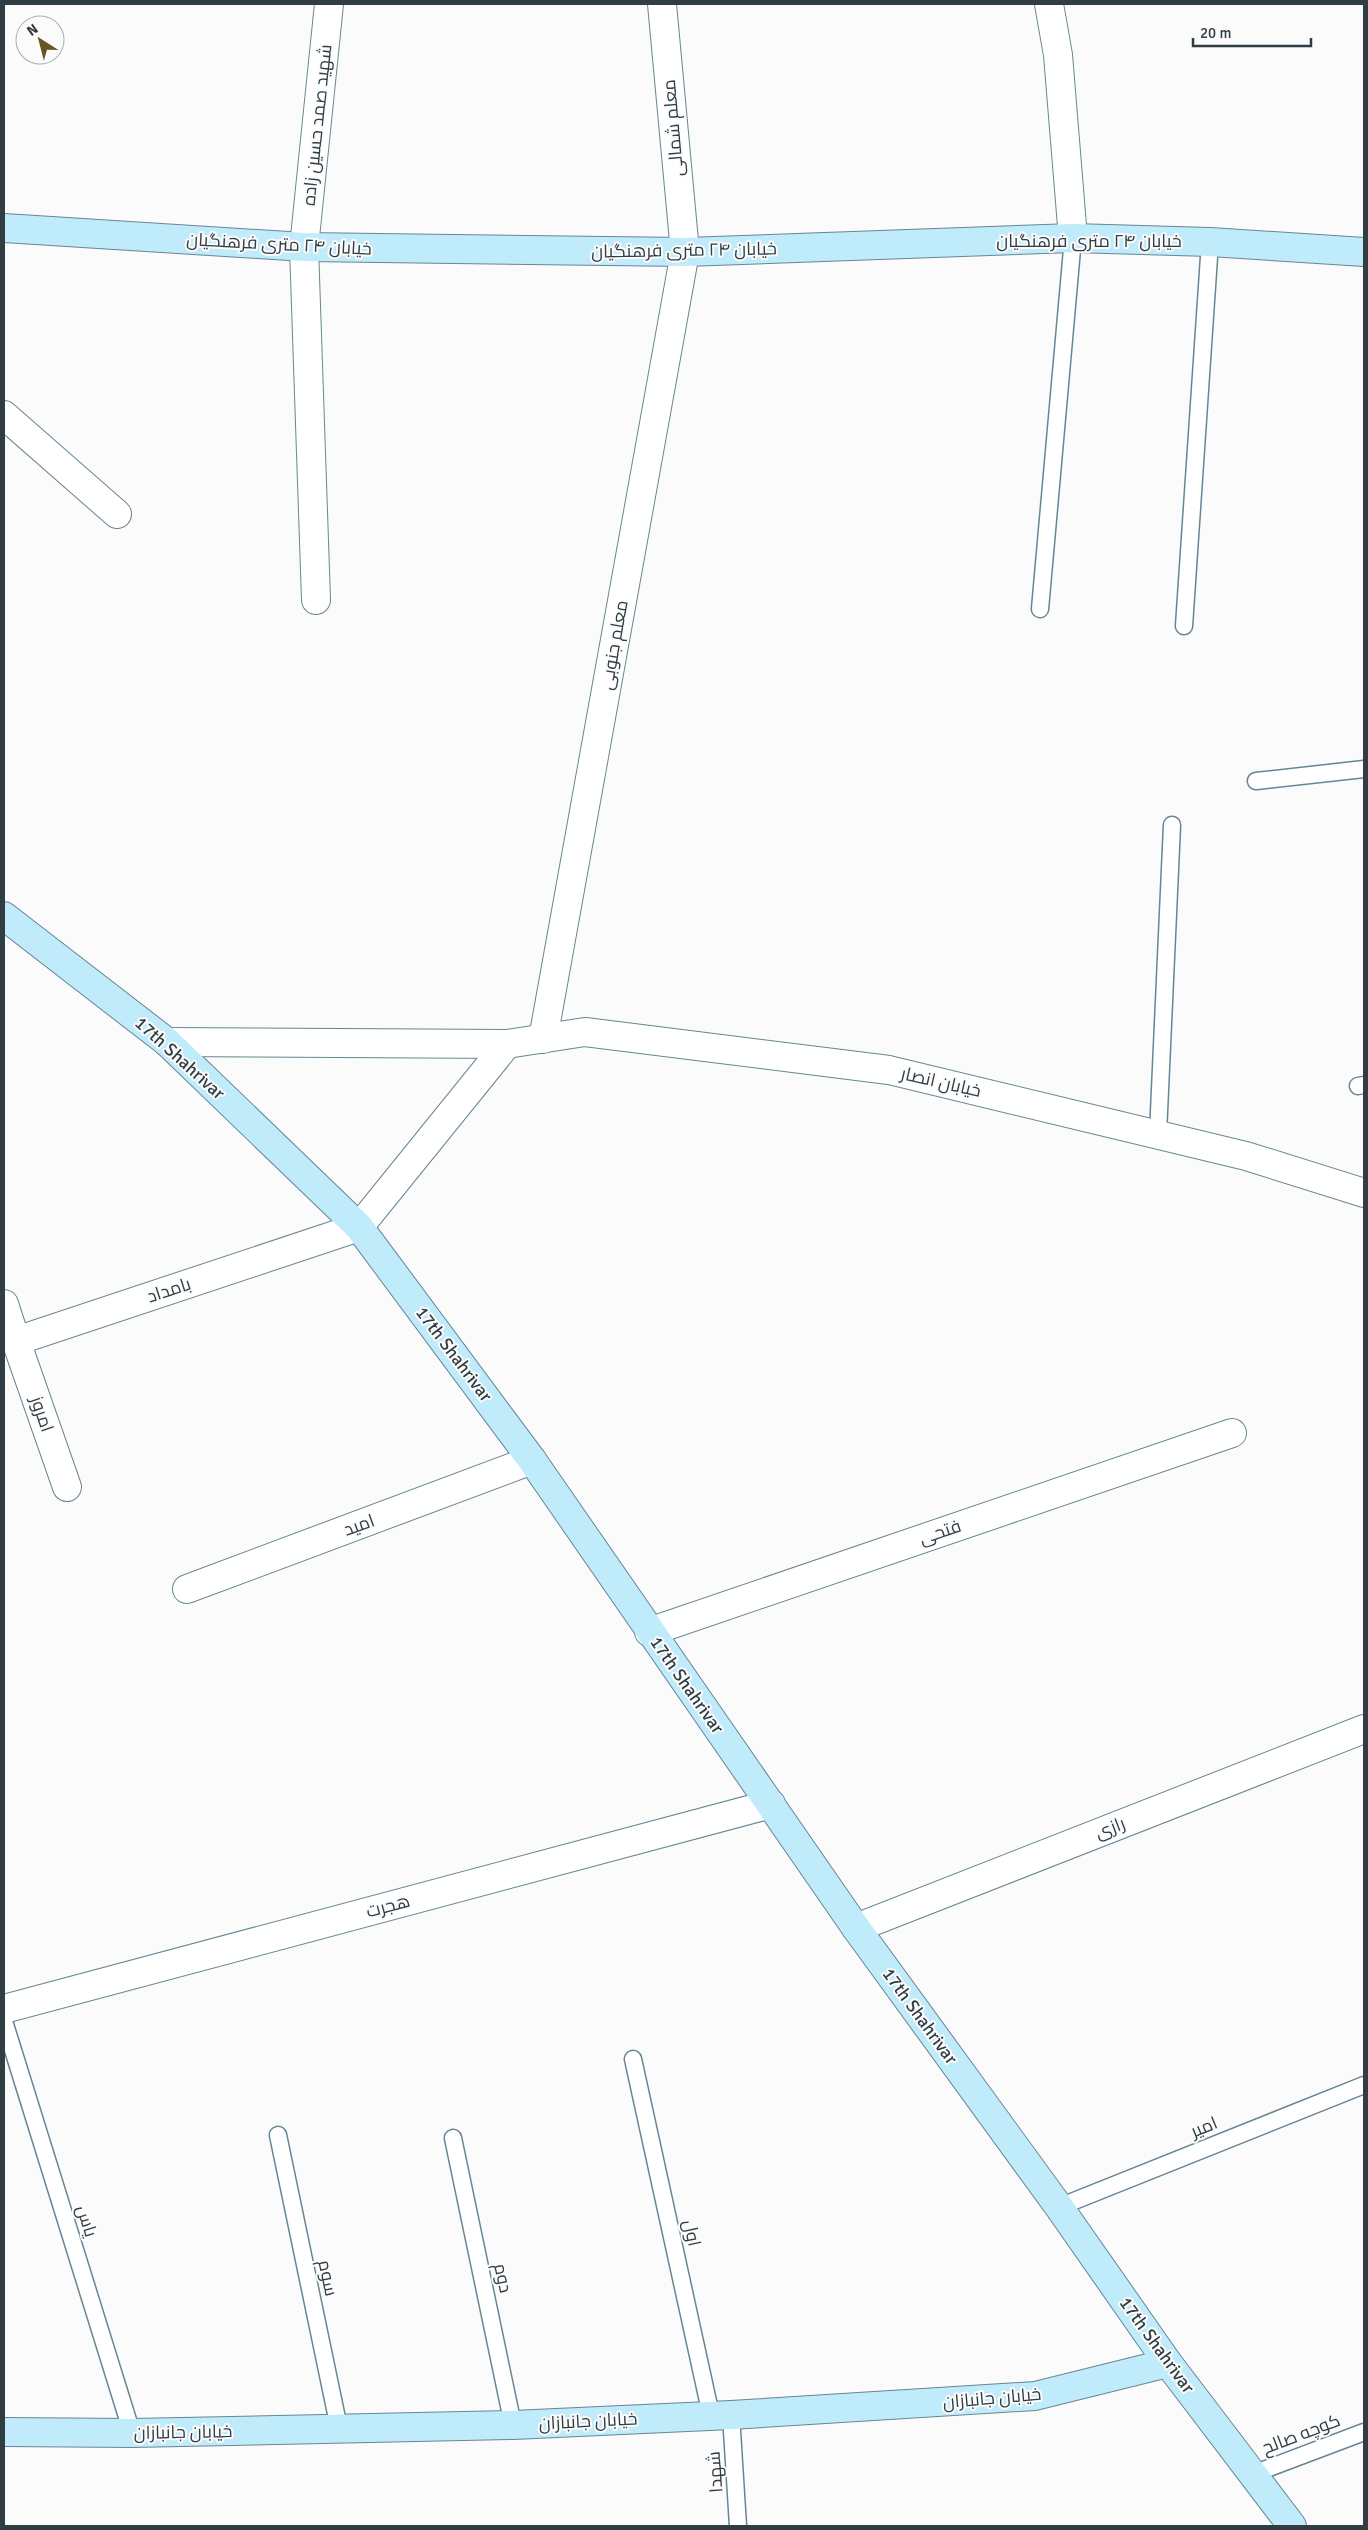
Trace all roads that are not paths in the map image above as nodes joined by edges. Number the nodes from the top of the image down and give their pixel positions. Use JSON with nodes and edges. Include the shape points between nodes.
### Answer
{"nodes":[{"id":1,"x":329,"y":4,"type":"edge"},
{"id":2,"x":662,"y":4,"type":"edge"},
{"id":3,"x":1049,"y":4,"type":"edge"},
{"id":4,"x":4,"y":228,"type":"edge"},
{"id":5,"x":1073,"y":238,"type":"junction"},
{"id":6,"x":1210,"y":242,"type":"junction"},
{"id":7,"x":304,"y":247,"type":"junction"},
{"id":8,"x":685,"y":252,"type":"junction"},
{"id":9,"x":1364,"y":252,"type":"edge"},
{"id":10,"x":4,"y":415,"type":"edge"},
{"id":11,"x":117,"y":514,"type":"dead end"},
{"id":12,"x":316,"y":600,"type":"dead end"},
{"id":13,"x":1040,"y":609,"type":"dead end"},
{"id":14,"x":1184,"y":626,"type":"dead end"},
{"id":15,"x":1364,"y":769,"type":"edge"},
{"id":16,"x":1256,"y":781,"type":"dead end"},
{"id":17,"x":1172,"y":825,"type":"dead end"},
{"id":18,"x":4,"y":916,"type":"edge"},
{"id":19,"x":543,"y":1039,"type":"junction"},
{"id":20,"x":167,"y":1042,"type":"junction"},
{"id":21,"x":507,"y":1044,"type":"junction"},
{"id":22,"x":1158,"y":1134,"type":"junction"},
{"id":23,"x":1364,"y":1193,"type":"edge"},
{"id":24,"x":359,"y":1227,"type":"junction"},
{"id":25,"x":4,"y":1304,"type":"edge"},
{"id":26,"x":16,"y":1341,"type":"junction"},
{"id":27,"x":1232,"y":1433,"type":"dead end"},
{"id":28,"x":532,"y":1460,"type":"junction"},
{"id":29,"x":67,"y":1487,"type":"dead end"},
{"id":30,"x":187,"y":1589,"type":"dead end"},
{"id":31,"x":649,"y":1632,"type":"junction"},
{"id":32,"x":1364,"y":1729,"type":"edge"},
{"id":33,"x":771,"y":1804,"type":"junction"},
{"id":34,"x":856,"y":1928,"type":"junction"},
{"id":35,"x":4,"y":2009,"type":"edge"},
{"id":36,"x":4,"y":2021,"type":"edge"},
{"id":37,"x":634,"y":2059,"type":"dead end"},
{"id":38,"x":1364,"y":2085,"type":"edge"},
{"id":39,"x":278,"y":2135,"type":"dead end"},
{"id":40,"x":453,"y":2138,"type":"dead end"},
{"id":41,"x":1059,"y":2207,"type":"junction"},
{"id":42,"x":1168,"y":2363,"type":"junction"},
{"id":43,"x":721,"y":2415,"type":"junction"},
{"id":44,"x":513,"y":2425,"type":"junction"},
{"id":45,"x":339,"y":2428,"type":"junction"},
{"id":46,"x":4,"y":2432,"type":"edge"},
{"id":47,"x":1364,"y":2432,"type":"edge"},
{"id":48,"x":132,"y":2433,"type":"junction"},
{"id":49,"x":1253,"y":2474,"type":"junction"},
{"id":50,"x":738,"y":2526,"type":"edge"},
{"id":51,"x":1292,"y":2526,"type":"edge"}],
"edges":[{"from":1,"to":7,"type":"street","name":"شهید صمد حسین زاده"},
{"from":2,"to":8,"type":"street","name":"معلم شمالی"},
{"from":3,"to":5,"type":"street","via":[[1058,55]]},
{"from":4,"to":7,"type":"main road","name":"خیابان ۲۴ متری فرهنگیان"},
{"from":5,"to":6,"type":"main road","name":"خیابان ۲۴ متری فرهنگیان"},
{"from":5,"to":8,"type":"main road","name":"خیابان ۲۴ متری فرهنگیان"},
{"from":5,"to":13,"type":"lane"},
{"from":6,"to":9,"type":"main road","name":"خیابان ۲۴ متری فرهنگیان"},
{"from":6,"to":14,"type":"lane"},
{"from":7,"to":8,"type":"main road","name":"خیابان ۲۴ متری فرهنگیان"},
{"from":7,"to":12,"type":"street","name":"شهید صمد حسین زاده"},
{"from":8,"to":19,"type":"street","name":"معلم جنوبی"},
{"from":10,"to":11,"type":"street"},
{"from":15,"to":16,"type":"lane"},
{"from":17,"to":22,"type":"lane"},
{"from":18,"to":20,"type":"main road","name":"17th Shahrivar"},
{"from":19,"to":21,"type":"street","name":"خیابان انصار"},
{"from":19,"to":22,"type":"street","name":"خیابان انصار","via":[[585,1032],[889,1070]]},
{"from":20,"to":21,"type":"street","name":"خیابان انصار"},
{"from":20,"to":24,"type":"main road","name":"17th Shahrivar"},
{"from":21,"to":24,"type":"street"},
{"from":22,"to":23,"type":"street","name":"خیابان انصار","via":[[1246,1156]]},
{"from":24,"to":26,"type":"street","name":"بامداد"},
{"from":24,"to":28,"type":"main road","name":"17th Shahrivar"},
{"from":25,"to":26,"type":"street"},
{"from":26,"to":29,"type":"street","name":"امروز"},
{"from":27,"to":31,"type":"street","name":"فتحی"},
{"from":28,"to":30,"type":"street","name":"امید"},
{"from":28,"to":31,"type":"main road","name":"17th Shahrivar"},
{"from":31,"to":33,"type":"main road","name":"17th Shahrivar"},
{"from":32,"to":34,"type":"street","name":"رازی"},
{"from":33,"to":34,"type":"main road","name":"17th Shahrivar"},
{"from":33,"to":35,"type":"street","name":"هجرت"},
{"from":34,"to":41,"type":"main road","name":"17th Shahrivar"},
{"from":36,"to":48,"type":"lane","name":"یاس"},
{"from":37,"to":43,"type":"lane","name":"اول"},
{"from":38,"to":41,"type":"lane","name":"امیر"},
{"from":39,"to":45,"type":"lane","name":"سوم"},
{"from":40,"to":44,"type":"lane","name":"دوم"},
{"from":41,"to":42,"type":"main road","name":"17th Shahrivar"},
{"from":42,"to":43,"type":"main road","name":"خیابان جانبازان","via":[[1035,2396]]},
{"from":42,"to":49,"type":"main road","name":"17th Shahrivar"},
{"from":43,"to":44,"type":"main road","name":"خیابان جانبازان"},
{"from":43,"to":50,"type":"lane","name":"شهدا"},
{"from":44,"to":45,"type":"main road","name":"خیابان جانبازان"},
{"from":45,"to":48,"type":"main road","name":"خیابان جانبازان"},
{"from":46,"to":48,"type":"main road","name":"خیابان جانبازان"},
{"from":47,"to":49,"type":"lane","name":"کوچه صالح"},
{"from":49,"to":51,"type":"main road","name":"17th Shahrivar"}]}
